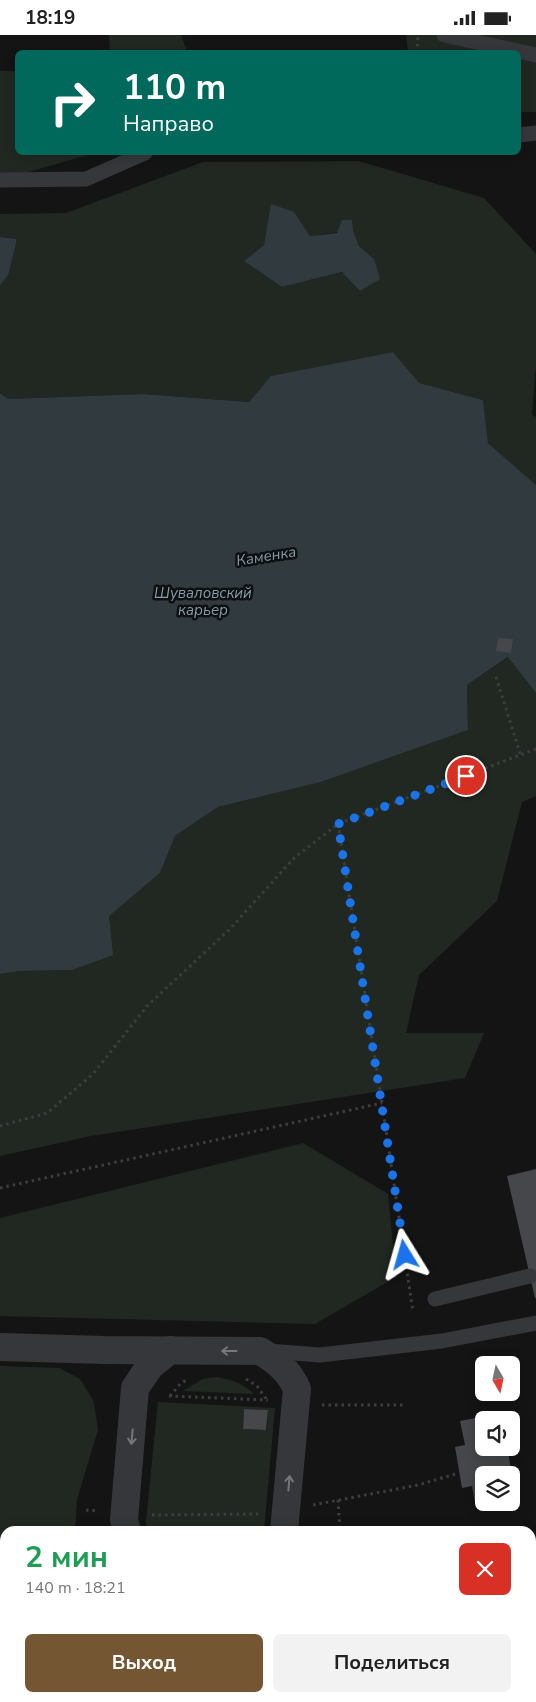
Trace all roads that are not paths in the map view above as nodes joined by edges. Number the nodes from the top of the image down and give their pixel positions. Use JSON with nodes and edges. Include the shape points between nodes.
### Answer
{"nodes":[{"id":1,"x":444,"y":35,"type":"edge"},
{"id":2,"x":513,"y":50,"type":"edge"},
{"id":3,"x":521,"y":52,"type":"edge"},
{"id":4,"x":536,"y":55,"type":"edge"},
{"id":5,"x":536,"y":133,"type":"edge"},
{"id":6,"x":521,"y":135,"type":"edge"},
{"id":7,"x":140,"y":155,"type":"edge"},
{"id":8,"x":0,"y":180,"type":"edge"},
{"id":9,"x":530,"y":1276,"type":"dead end"},
{"id":10,"x":435,"y":1299,"type":"dead end"},
{"id":11,"x":536,"y":1323,"type":"edge"},
{"id":12,"x":0,"y":1347,"type":"edge"},
{"id":13,"x":104,"y":1350,"type":"junction"},
{"id":14,"x":170,"y":1350,"type":"junction"},
{"id":15,"x":260,"y":1351,"type":"junction"},
{"id":16,"x":136,"y":1388,"type":"junction"},
{"id":17,"x":285,"y":1521,"type":"edge"},
{"id":18,"x":126,"y":1522,"type":"edge"}],
"edges":[{"from":1,"to":2,"type":"lane"},
{"from":3,"to":4,"type":"lane"},
{"from":5,"to":6,"type":"lane"},
{"from":7,"to":8,"type":"lane","via":[[86,179]]},
{"from":9,"to":10,"type":"lane"},
{"from":11,"to":15,"type":"lane","via":[[442,1341],[320,1355]]},
{"from":12,"to":13,"type":"street"},
{"from":13,"to":14,"type":"street"},
{"from":13,"to":16,"type":"street","via":[[125,1367]]},
{"from":15,"to":14,"type":"street","one_way":true},
{"from":14,"to":16,"type":"street","via":[[150,1367]]},
{"from":17,"to":15,"type":"street","one_way":true,"via":[[297,1389],[285,1369]]},
{"from":16,"to":18,"type":"street","one_way":true}]}
